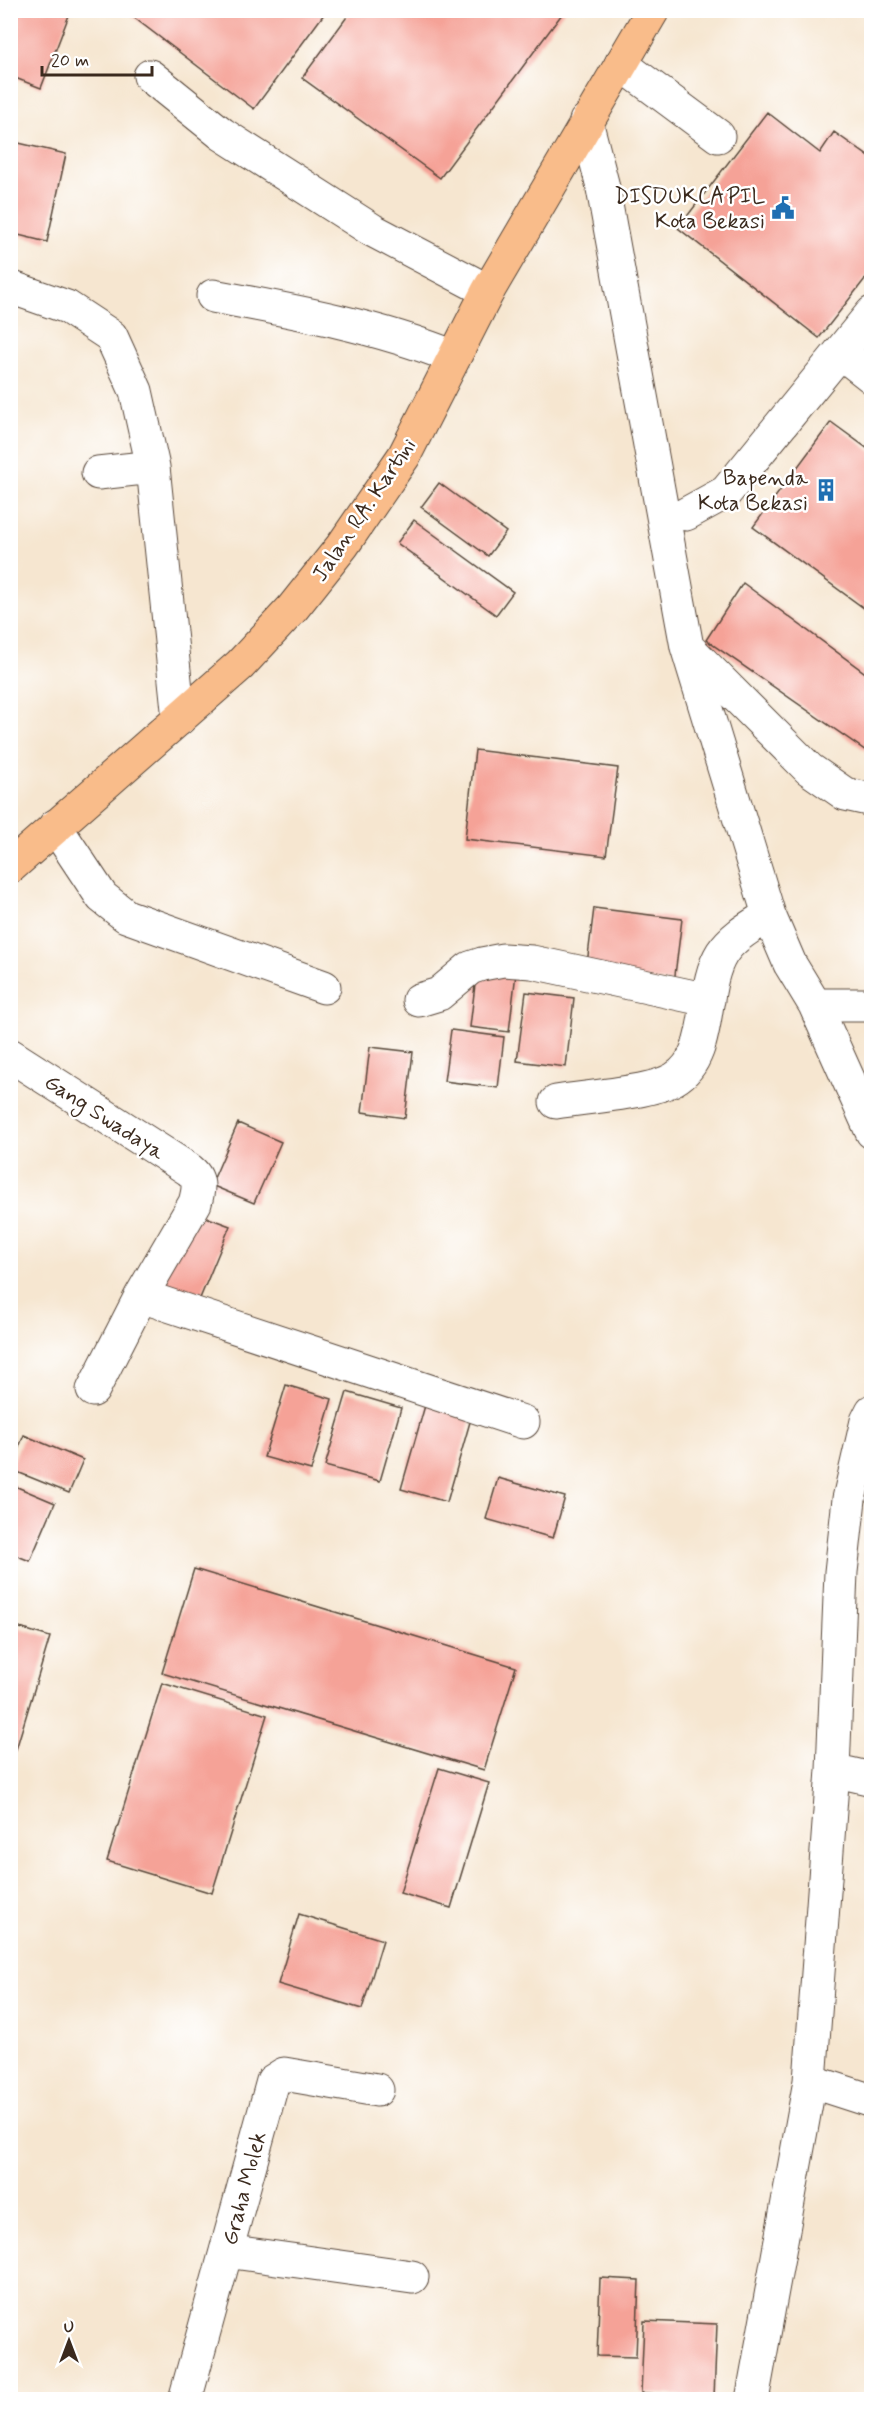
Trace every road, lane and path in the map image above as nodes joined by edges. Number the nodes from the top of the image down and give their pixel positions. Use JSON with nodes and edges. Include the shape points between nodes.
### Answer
{"nodes":[{"id":1,"x":653,"y":10,"type":"edge"},
{"id":2,"x":621,"y":64,"type":"junction"},
{"id":3,"x":150,"y":76,"type":"dead end"},
{"id":4,"x":586,"y":121,"type":"junction"},
{"id":5,"x":718,"y":136,"type":"dead end"},
{"id":6,"x":10,"y":287,"type":"edge"},
{"id":7,"x":488,"y":291,"type":"junction"},
{"id":8,"x":213,"y":296,"type":"dead end"},
{"id":9,"x":872,"y":313,"type":"edge"},
{"id":10,"x":840,"y":352,"type":"junction"},
{"id":11,"x":454,"y":357,"type":"junction"},
{"id":12,"x":872,"y":377,"type":"edge"},
{"id":13,"x":153,"y":467,"type":"junction"},
{"id":14,"x":98,"y":473,"type":"dead end"},
{"id":15,"x":686,"y":514,"type":"dead end"},
{"id":16,"x":687,"y":647,"type":"junction"},
{"id":17,"x":179,"y":719,"type":"junction"},
{"id":18,"x":872,"y":800,"type":"edge"},
{"id":19,"x":55,"y":826,"type":"junction"},
{"id":20,"x":10,"y":867,"type":"edge"},
{"id":21,"x":769,"y":915,"type":"junction"},
{"id":22,"x":324,"y":987,"type":"dead end"},
{"id":23,"x":419,"y":1000,"type":"dead end"},
{"id":24,"x":708,"y":1000,"type":"junction"},
{"id":25,"x":815,"y":1005,"type":"junction"},
{"id":26,"x":872,"y":1005,"type":"edge"},
{"id":27,"x":10,"y":1055,"type":"edge"},
{"id":28,"x":556,"y":1102,"type":"dead end"},
{"id":29,"x":872,"y":1132,"type":"edge"},
{"id":30,"x":141,"y":1296,"type":"junction"},
{"id":31,"x":93,"y":1390,"type":"dead end"},
{"id":32,"x":872,"y":1411,"type":"edge"},
{"id":33,"x":522,"y":1422,"type":"dead end"},
{"id":34,"x":833,"y":1770,"type":"junction"},
{"id":35,"x":872,"y":1779,"type":"edge"},
{"id":36,"x":810,"y":2081,"type":"junction"},
{"id":37,"x":377,"y":2090,"type":"dead end"},
{"id":38,"x":872,"y":2101,"type":"edge"},
{"id":39,"x":226,"y":2251,"type":"junction"},
{"id":40,"x":412,"y":2277,"type":"dead end"},
{"id":41,"x":185,"y":2400,"type":"edge"},
{"id":42,"x":752,"y":2400,"type":"edge"}],
"edges":[{"from":1,"to":2,"type":"main road","name":"Jalan RA. Kartini"},
{"from":2,"to":4,"type":"main road","name":"Jalan RA. Kartini"},
{"from":2,"to":5,"type":"street"},
{"from":3,"to":7,"type":"street","via":[[222,134],[372,230]]},
{"from":4,"to":7,"type":"main road","name":"Jalan RA. Kartini"},
{"from":4,"to":16,"type":"street","via":[[602,183]]},
{"from":6,"to":13,"type":"street","via":[[67,307],[111,336],[136,391]]},
{"from":7,"to":11,"type":"main road","name":"Jalan RA. Kartini"},
{"from":8,"to":11,"type":"street","via":[[321,316]]},
{"from":9,"to":10,"type":"street"},
{"from":10,"to":12,"type":"street"},
{"from":10,"to":15,"type":"street","via":[[726,492]]},
{"from":11,"to":17,"type":"main road","name":"Jalan RA. Kartini","via":[[404,456],[343,545],[240,665]]},
{"from":13,"to":14,"type":"street"},
{"from":13,"to":17,"type":"street"},
{"from":16,"to":18,"type":"street","via":[[809,769],[844,794]]},
{"from":16,"to":21,"type":"street"},
{"from":17,"to":19,"type":"main road","name":"Jalan RA. Kartini"},
{"from":19,"to":20,"type":"main road","name":"Jalan RA. Kartini"},
{"from":19,"to":22,"type":"street","via":[[102,897],[126,916]]},
{"from":21,"to":24,"type":"street","via":[[723,951],[713,970]]},
{"from":21,"to":25,"type":"street","via":[[790,964]]},
{"from":23,"to":24,"type":"street","via":[[439,994],[470,968],[503,960],[532,962]]},
{"from":24,"to":28,"type":"street","via":[[702,1037],[686,1070],[673,1079],[657,1086]]},
{"from":25,"to":26,"type":"street"},
{"from":25,"to":29,"type":"street"},
{"from":27,"to":30,"type":"street","name":"Gang Swadaya","via":[[198,1179],[195,1203]]},
{"from":30,"to":31,"type":"street"},
{"from":30,"to":33,"type":"street"},
{"from":32,"to":34,"type":"street","via":[[849,1499],[841,1572]]},
{"from":34,"to":35,"type":"street"},
{"from":34,"to":36,"type":"street"},
{"from":36,"to":38,"type":"street"},
{"from":36,"to":42,"type":"street"},
{"from":37,"to":39,"type":"street","name":"Graha Molek","via":[[284,2074],[273,2081]]},
{"from":39,"to":40,"type":"street"},
{"from":39,"to":41,"type":"street","name":"Graha Molek"}]}
